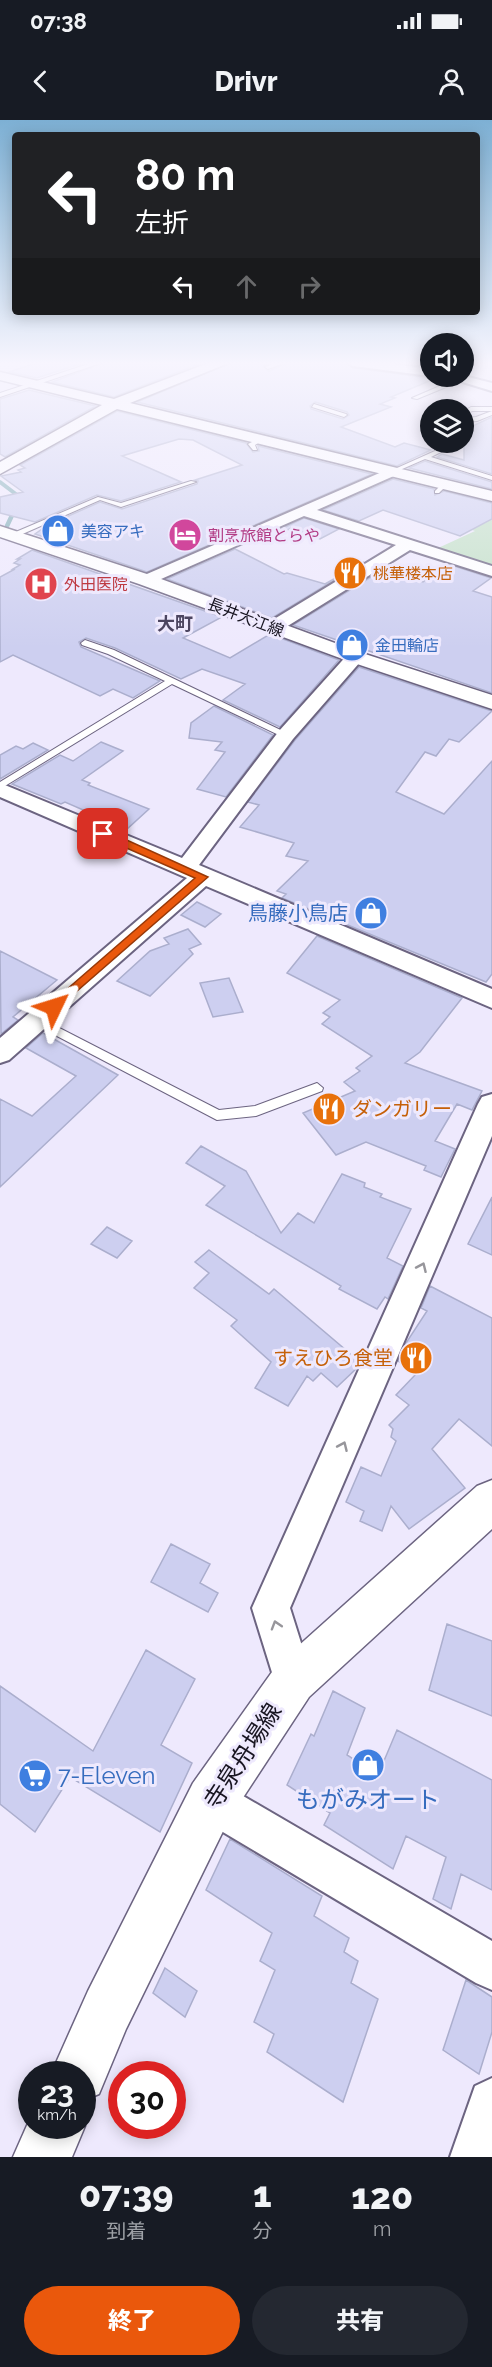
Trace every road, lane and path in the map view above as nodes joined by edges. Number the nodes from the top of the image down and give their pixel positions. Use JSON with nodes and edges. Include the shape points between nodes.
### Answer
{"nodes":[{"id":1,"x":21,"y":457,"type":"edge"},
{"id":2,"x":320,"y":457,"type":"edge"},
{"id":3,"x":425,"y":458,"type":"joint"},
{"id":4,"x":0,"y":469,"type":"edge"},
{"id":5,"x":391,"y":472,"type":"junction"},
{"id":6,"x":492,"y":477,"type":"edge"},
{"id":7,"x":193,"y":482,"type":"dead end"},
{"id":8,"x":492,"y":496,"type":"edge"},
{"id":9,"x":302,"y":510,"type":"junction"},
{"id":10,"x":8,"y":532,"type":"edge"},
{"id":11,"x":409,"y":544,"type":"junction"},
{"id":12,"x":492,"y":571,"type":"edge"},
{"id":13,"x":146,"y":580,"type":"junction"},
{"id":14,"x":272,"y":628,"type":"junction"},
{"id":15,"x":86,"y":643,"type":"dead end"},
{"id":16,"x":355,"y":657,"type":"junction"},
{"id":17,"x":170,"y":682,"type":"junction"},
{"id":18,"x":492,"y":702,"type":"edge"},
{"id":19,"x":286,"y":735,"type":"junction"},
{"id":20,"x":0,"y":787,"type":"edge"},
{"id":21,"x":194,"y":873,"type":"junction"},
{"id":22,"x":492,"y":999,"type":"edge"},
{"id":23,"x":38,"y":1022,"type":"junction"},
{"id":24,"x":0,"y":1053,"type":"edge"},
{"id":25,"x":317,"y":1088,"type":"dead end"},
{"id":26,"x":492,"y":1104,"type":"edge"},
{"id":27,"x":492,"y":1501,"type":"edge"},
{"id":28,"x":293,"y":1680,"type":"junction"},
{"id":29,"x":211,"y":1802,"type":"junction"},
{"id":30,"x":492,"y":1967,"type":"edge"},
{"id":31,"x":85,"y":2061,"type":"edge"},
{"id":32,"x":492,"y":2103,"type":"edge"},
{"id":33,"x":50,"y":2139,"type":"edge"},
{"id":34,"x":42,"y":2157,"type":"edge"},
{"id":35,"x":475,"y":2157,"type":"edge"}],
"edges":[{"from":1,"to":4,"type":"street"},
{"from":2,"to":5,"type":"street"},
{"from":3,"to":5,"type":"lane"},
{"from":3,"to":6,"type":"lane"},
{"from":5,"to":8,"type":"street","via":[[440,489]]},
{"from":5,"to":9,"type":"street"},
{"from":7,"to":10,"type":"lane","via":[[121,505],[100,498]]},
{"from":9,"to":11,"type":"street"},
{"from":9,"to":13,"type":"street"},
{"from":10,"to":13,"type":"street","name":"長井大江線"},
{"from":11,"to":12,"type":"street"},
{"from":11,"to":14,"type":"street"},
{"from":13,"to":14,"type":"street","name":"長井大江線"},
{"from":14,"to":16,"type":"street","name":"長井大江線"},
{"from":15,"to":17,"type":"lane"},
{"from":16,"to":18,"type":"street","name":"長井大江線"},
{"from":16,"to":19,"type":"street"},
{"from":17,"to":19,"type":"lane"},
{"from":17,"to":20,"type":"lane"},
{"from":19,"to":21,"type":"street"},
{"from":20,"to":21,"type":"street"},
{"from":21,"to":22,"type":"street"},
{"from":21,"to":23,"type":"street"},
{"from":23,"to":24,"type":"street"},
{"from":23,"to":25,"type":"lane","via":[[218,1115],[256,1111]]},
{"from":28,"to":26,"type":"street","one_way":true,"via":[[271,1608]]},
{"from":27,"to":28,"type":"street","name":"寺泉舟場線"},
{"from":28,"to":29,"type":"street","name":"寺泉舟場線"},
{"from":29,"to":30,"type":"street"},
{"from":29,"to":31,"type":"street","name":"寺泉舟場線"},
{"from":32,"to":35,"type":"street"},
{"from":33,"to":34,"type":"street"}]}
